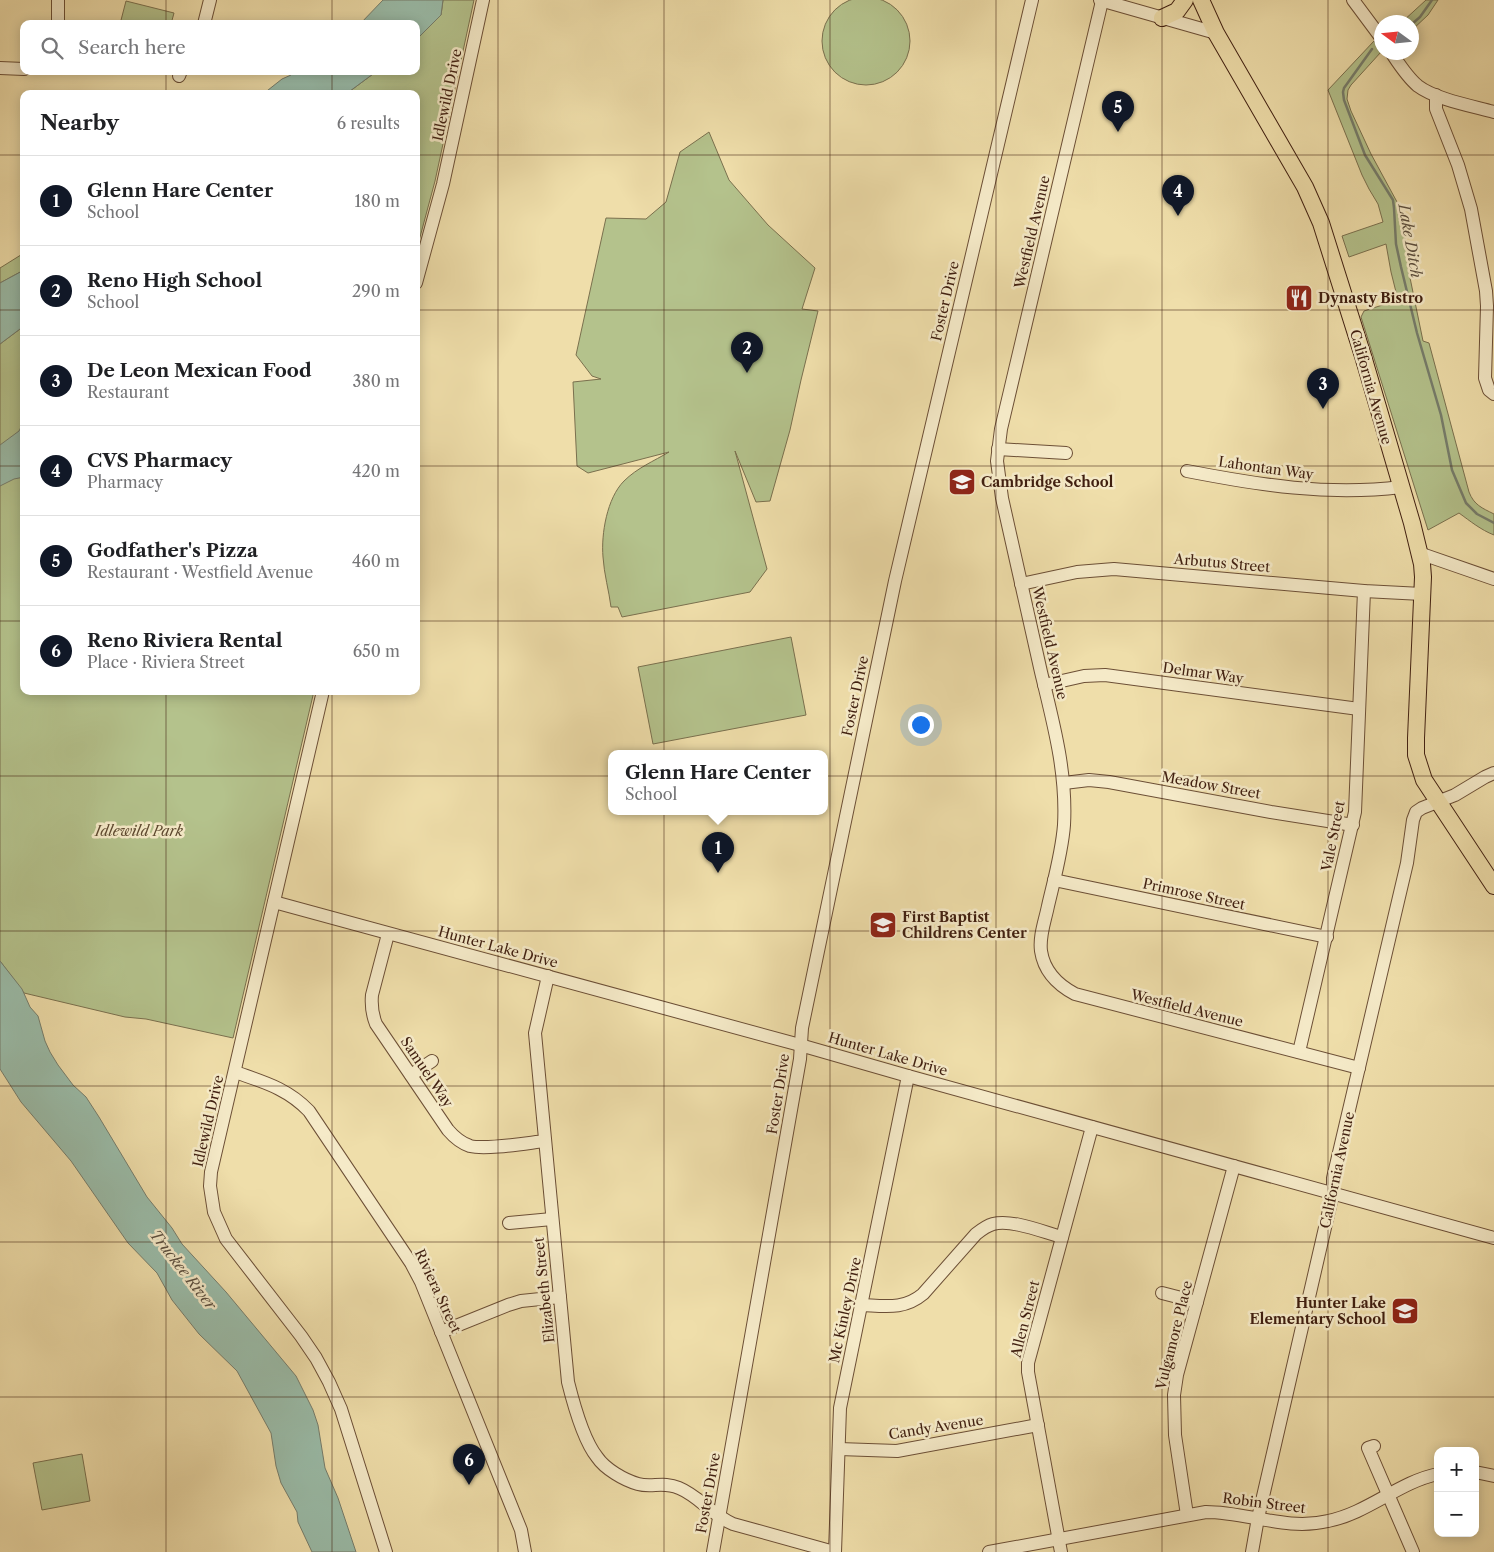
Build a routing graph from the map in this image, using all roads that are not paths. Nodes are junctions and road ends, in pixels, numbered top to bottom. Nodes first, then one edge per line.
1 (58, 0) edge
2 (210, 0) edge
3 (483, 0) edge
4 (1032, 0) edge
5 (1101, 0) edge
6 (1185, 0) edge
7 (1190, 0) edge
8 (1201, 0) edge
9 (1353, 0) edge
10 (1162, 18) junction
11 (58, 20) edge
12 (205, 20) edge
13 (1374, 28) edge
14 (1216, 33) junction
15 (1397, 60) edge
16 (0, 68) edge
17 (20, 69) edge
18 (1436, 95) junction
19 (1494, 112) edge
20 (420, 268) edge
21 (1492, 392) edge
22 (998, 449) junction
23 (1066, 453) dead end
24 (1187, 471) dead end
25 (1401, 486) junction
26 (1419, 553) junction
27 (1494, 579) edge
28 (1021, 584) junction
29 (1364, 591) junction
30 (1422, 594) junction
31 (1044, 685) junction
32 (321, 695) edge
33 (1359, 709) junction
34 (1494, 773) edge
35 (1064, 783) junction
36 (1438, 802) junction
37 (1353, 825) junction
38 (1054, 880) junction
39 (1494, 886) edge
40 (274, 902) junction
41 (388, 934) junction
42 (1327, 937) junction
43 (548, 976) junction
44 (800, 1045) junction
45 (1299, 1052) junction
46 (432, 1061) dead end
47 (1359, 1068) junction
48 (235, 1072) junction
49 (411, 1075) junction
50 (908, 1076) junction
51 (1092, 1127) junction
52 (545, 1141) junction
53 (1234, 1166) junction
54 (1333, 1193) junction
55 (552, 1219) junction
56 (509, 1223) dead end
57 (1062, 1237) junction
58 (1494, 1238) edge
59 (1162, 1293) dead end
60 (560, 1297) junction
61 (1197, 1302) junction
62 (862, 1305) junction
63 (441, 1332) junction
64 (1038, 1425) junction
65 (1374, 1446) dead end
66 (839, 1449) junction
67 (1479, 1473) edge
68 (1434, 1475) edge
69 (1494, 1476) edge
70 (1388, 1496) junction
71 (1187, 1515) junction
72 (718, 1517) junction
73 (1258, 1518) junction
74 (1060, 1546) edge
75 (386, 1552) edge
76 (525, 1552) edge
77 (712, 1552) edge
78 (834, 1552) edge
79 (989, 1552) edge
80 (1252, 1552) edge
81 (1412, 1552) edge

1 - 11 street
2 - 12 street
3 - 20 street, Idlewild Drive
4 - 44 street, Foster Drive
5 - 10 street
5 - 22 street, Westfield Avenue
6 - 10 main road
7 - 14 main road, California Avenue
8 - 14 main road, California Avenue
9 - 13 street
10 - 14 street
14 - 25 main road, California Avenue
15 - 18 street
16 - 17 street
18 - 19 street
18 - 21 street
22 - 23 street
22 - 28 street, Westfield Avenue
24 - 25 street, Lahontan Way
25 - 26 main road, California Avenue
26 - 27 street
26 - 30 main road, California Avenue
28 - 29 street, Arbutus Street
28 - 31 street, Westfield Avenue
29 - 30 street, Arbutus Street
29 - 33 street, Vale Street
30 - 36 main road, California Avenue
31 - 33 street, Delmar Way
31 - 35 street, Westfield Avenue
32 - 40 street, Idlewild Drive
33 - 37 street, Vale Street
34 - 36 street, California Avenue
35 - 37 street, Meadow Street
35 - 38 street, Westfield Avenue
36 - 39 main road, California Avenue
36 - 47 street, California Avenue
37 - 42 street, Vale Street
38 - 42 street, Primrose Street
38 - 45 street, Westfield Avenue
40 - 41 street, Hunter Lake Drive
40 - 48 street, Idlewild Drive
41 - 43 street, Hunter Lake Drive
41 - 49 street, Samuel Way
42 - 45 street, Vale Street
43 - 44 street, Hunter Lake Drive
43 - 52 street, Elizabeth Street
44 - 50 street, Hunter Lake Drive
44 - 72 street, Foster Drive
45 - 47 street, Westfield Avenue
46 - 49 street
47 - 54 street, California Avenue
48 - 63 street, Riviera Street
48 - 75 street, Idlewild Drive
49 - 52 street, Samuel Way
50 - 51 street, Hunter Lake Drive
50 - 62 street, Mc Kinley Drive
51 - 53 street, Hunter Lake Drive
51 - 57 street, Allen Street
52 - 55 street, Elizabeth Street
53 - 54 street, Hunter Lake Drive
53 - 61 street, Vulgamore Place
54 - 58 street, Hunter Lake Drive
54 - 73 street, California Avenue
55 - 56 street
55 - 60 street, Elizabeth Street
57 - 62 street
57 - 64 street, Allen Street
59 - 61 street
60 - 63 street
60 - 72 street, Elizabeth Street
61 - 71 street, Vulgamore Place
62 - 66 street, Mc Kinley Drive
63 - 76 street, Riviera Street
64 - 66 street, Candy Avenue
64 - 74 street, Allen Street
65 - 70 street
66 - 78 street, Mc Kinley Drive
67 - 69 street
68 - 70 street, Robin Street
70 - 73 street, Robin Street
70 - 81 street
71 - 73 street, Robin Street
71 - 74 street, Robin Street
72 - 77 street, Foster Drive
72 - 78 street
73 - 80 street, California Avenue
74 - 79 street, Robin Street

